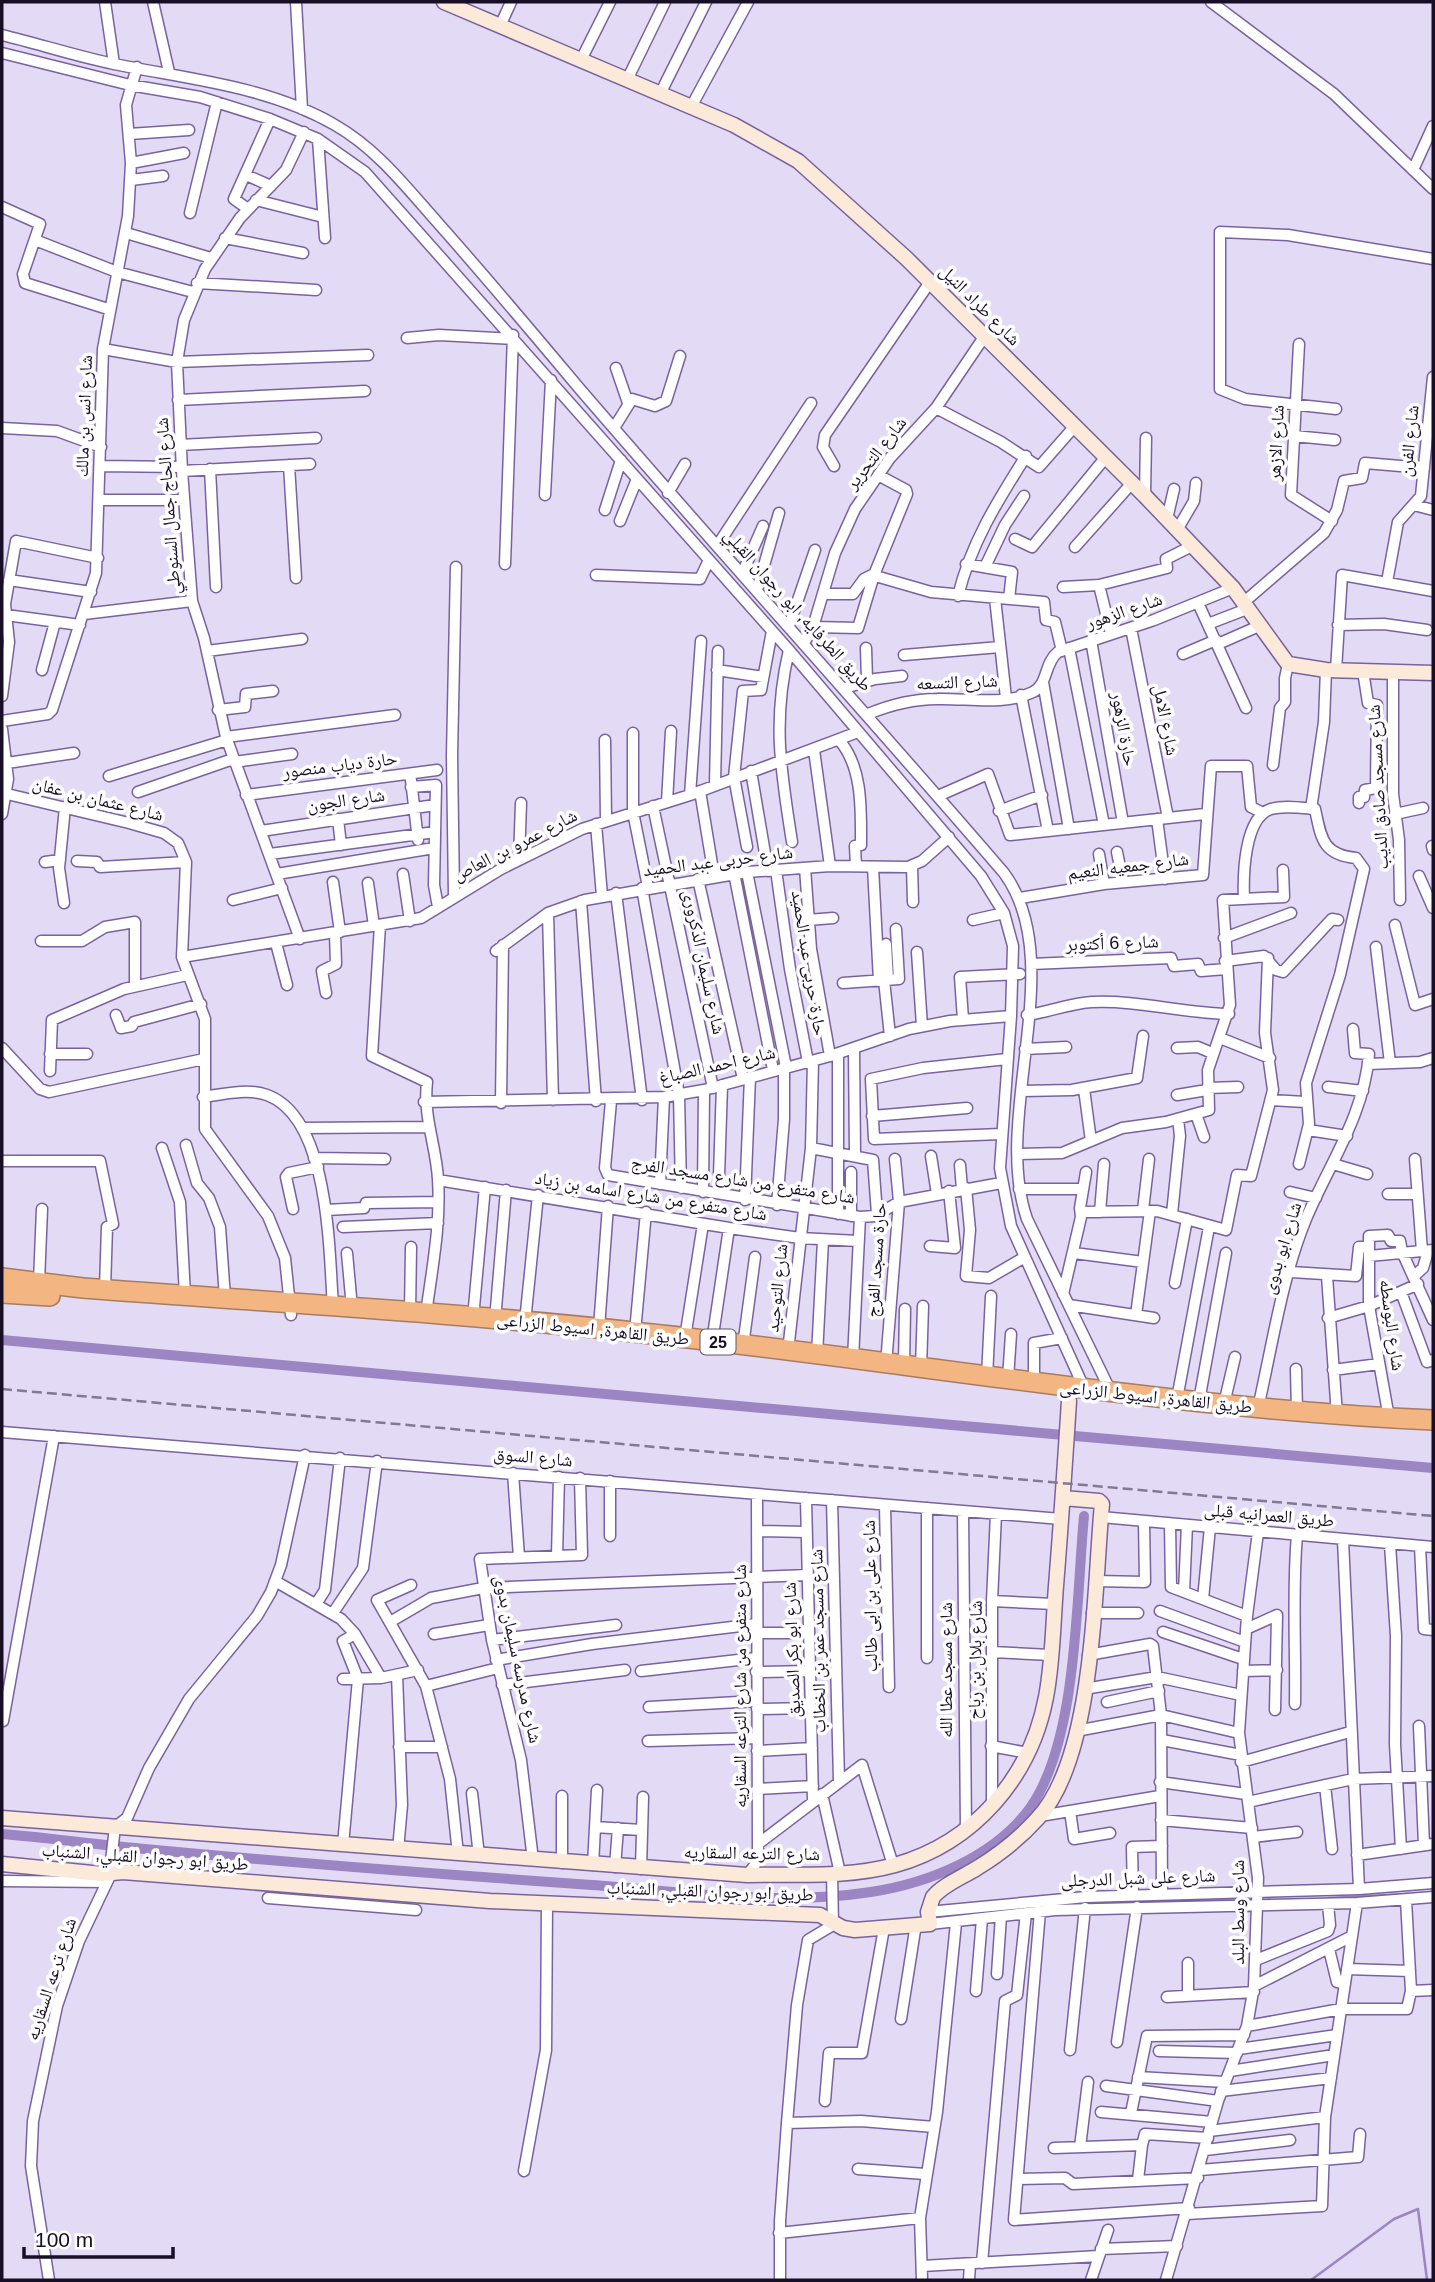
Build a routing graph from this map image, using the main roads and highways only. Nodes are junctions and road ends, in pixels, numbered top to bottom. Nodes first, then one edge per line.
1 (2, 1278) edge
2 (2, 1293) edge
3 (291, 1309) junction
4 (800, 1356) junction
5 (1074, 1403) junction
6 (1433, 1420) edge
7 (1433, 1432) edge

1 - 3 highway, طريق القاهرة, اسيوط الزراعى / 25
2 - 3 highway, طريق القاهرة, اسيوط الزراعى / 25
3 - 4 highway, طريق القاهرة, اسيوط الزراعى / 25
3 - 4 highway, طريق القاهرة, اسيوط الزراعى / 25
4 - 5 highway, طريق القاهرة, اسيوط الزراعى / 25
4 - 5 highway, طريق القاهرة, اسيوط الزراعى / 25
5 - 6 highway, طريق القاهرة, اسيوط الزراعى / 25
5 - 7 highway, طريق القاهرة, اسيوط الزراعى / 25

